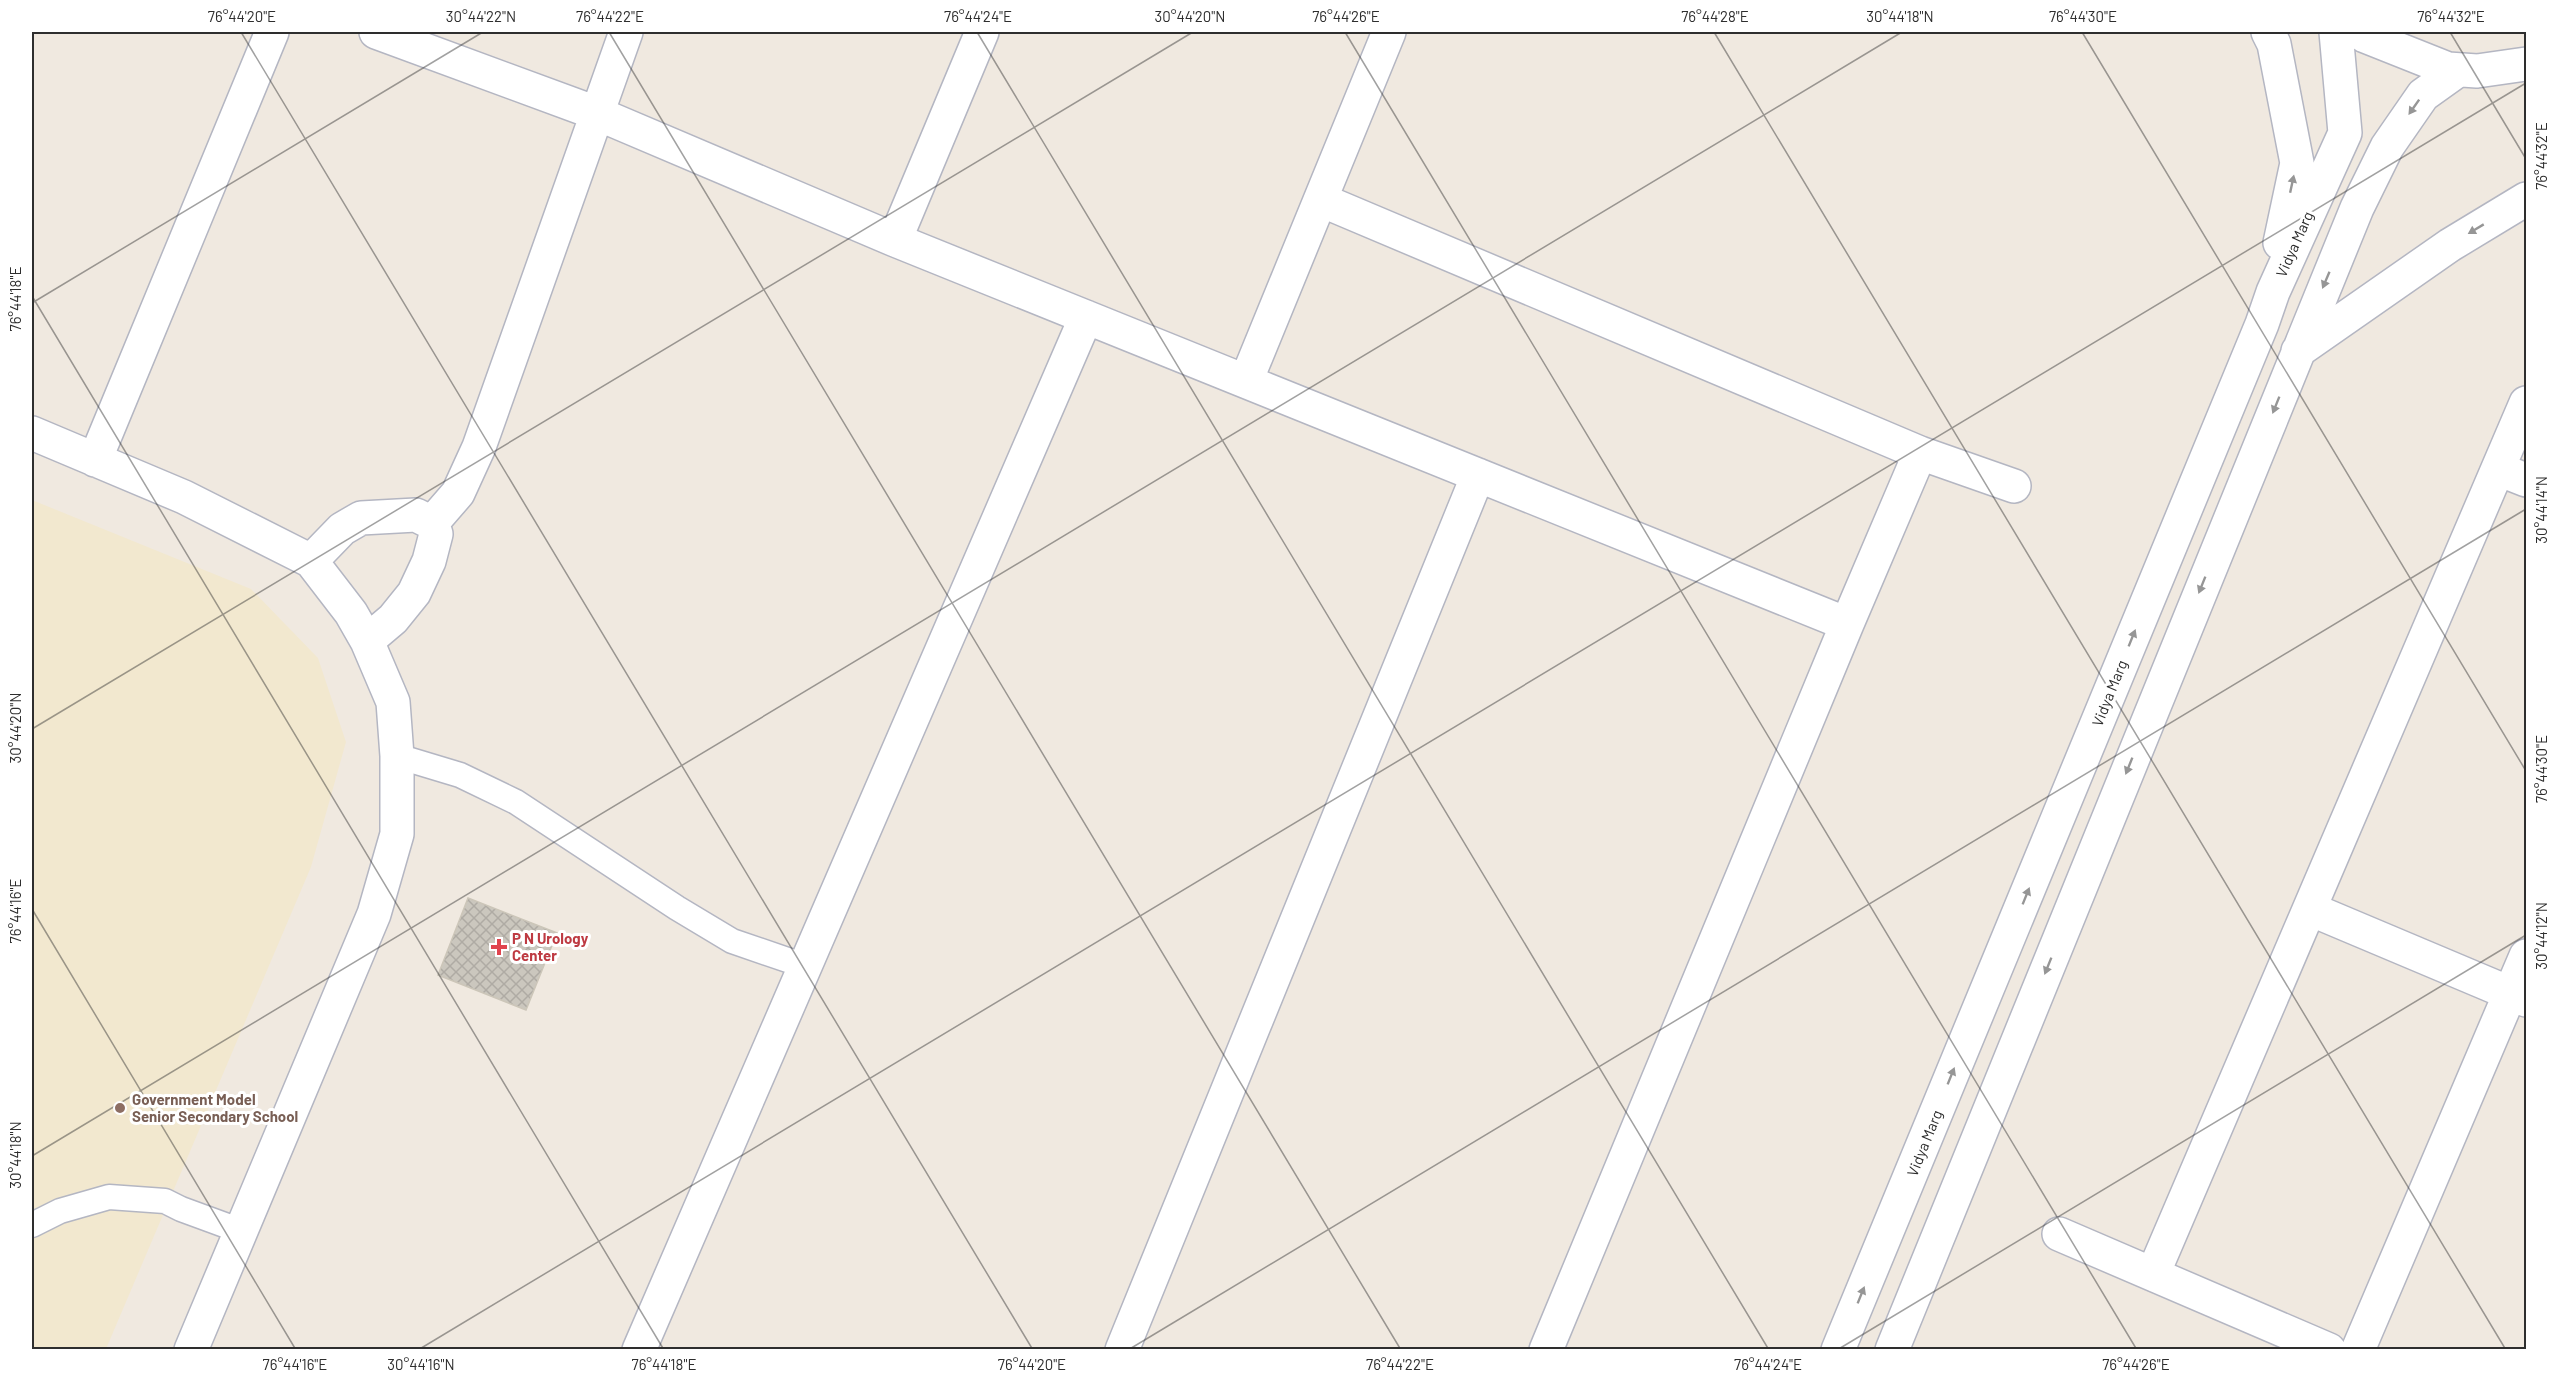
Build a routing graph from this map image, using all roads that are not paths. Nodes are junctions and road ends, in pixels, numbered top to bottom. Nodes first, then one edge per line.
1 (272, 32) edge
2 (376, 32) edge
3 (626, 32) edge
4 (982, 32) edge
5 (1389, 32) edge
6 (2268, 32) edge
7 (2336, 32) edge
8 (2359, 32) edge
9 (2526, 64) edge
10 (2458, 70) junction
11 (596, 113) junction
12 (2526, 199) edge
13 (1321, 200) junction
14 (895, 240) junction
15 (1086, 317) junction
16 (2262, 324) junction
17 (2298, 351) junction
18 (1246, 381) junction
19 (2526, 403) edge
20 (32, 433) edge
21 (1920, 453) junction
22 (95, 460) junction
23 (2512, 474) edge
24 (1478, 475) junction
25 (2014, 486) dead end
26 (432, 523) junction
27 (311, 561) junction
28 (1847, 624) junction
29 (367, 641) junction
30 (397, 756) junction
31 (2310, 909) junction
32 (2526, 956) edge
33 (805, 966) junction
34 (2519, 996) edge
35 (32, 1225) edge
36 (241, 1231) junction
37 (2059, 1234) dead end
38 (2153, 1274) junction
39 (2270, 1338) edge
40 (191, 1350) edge
41 (639, 1350) edge
42 (1122, 1350) edge
43 (1546, 1350) edge
44 (1838, 1350) edge
45 (1892, 1350) edge
46 (2329, 1350) edge
47 (2358, 1350) edge

1 - 22 street
2 - 11 street
3 - 11 street
4 - 14 street
5 - 13 street
16 -> 6 street
7 - 16 street, Vidya Marg
8 - 10 street
9 - 10 street
10 -> 17 street
11 - 14 street
11 - 26 street
12 -> 17 street
13 - 18 street
13 - 21 street
14 - 15 street
15 - 18 street
15 - 33 street
44 -> 16 street, Vidya Marg
17 -> 45 street
18 - 24 street
19 - 23 street
20 - 22 street
21 - 25 street
21 - 28 street
22 - 27 street
23 - 31 street
24 - 28 street
24 - 42 street
26 - 27 street
26 - 29 street
27 - 29 street
28 - 43 street
29 - 30 street
30 - 33 lane
30 - 36 street
31 - 34 street
31 - 38 street
32 - 34 street
33 - 41 street
34 - 47 street
35 - 36 lane
36 - 40 street
37 - 38 street
38 - 39 street
39 - 46 street

